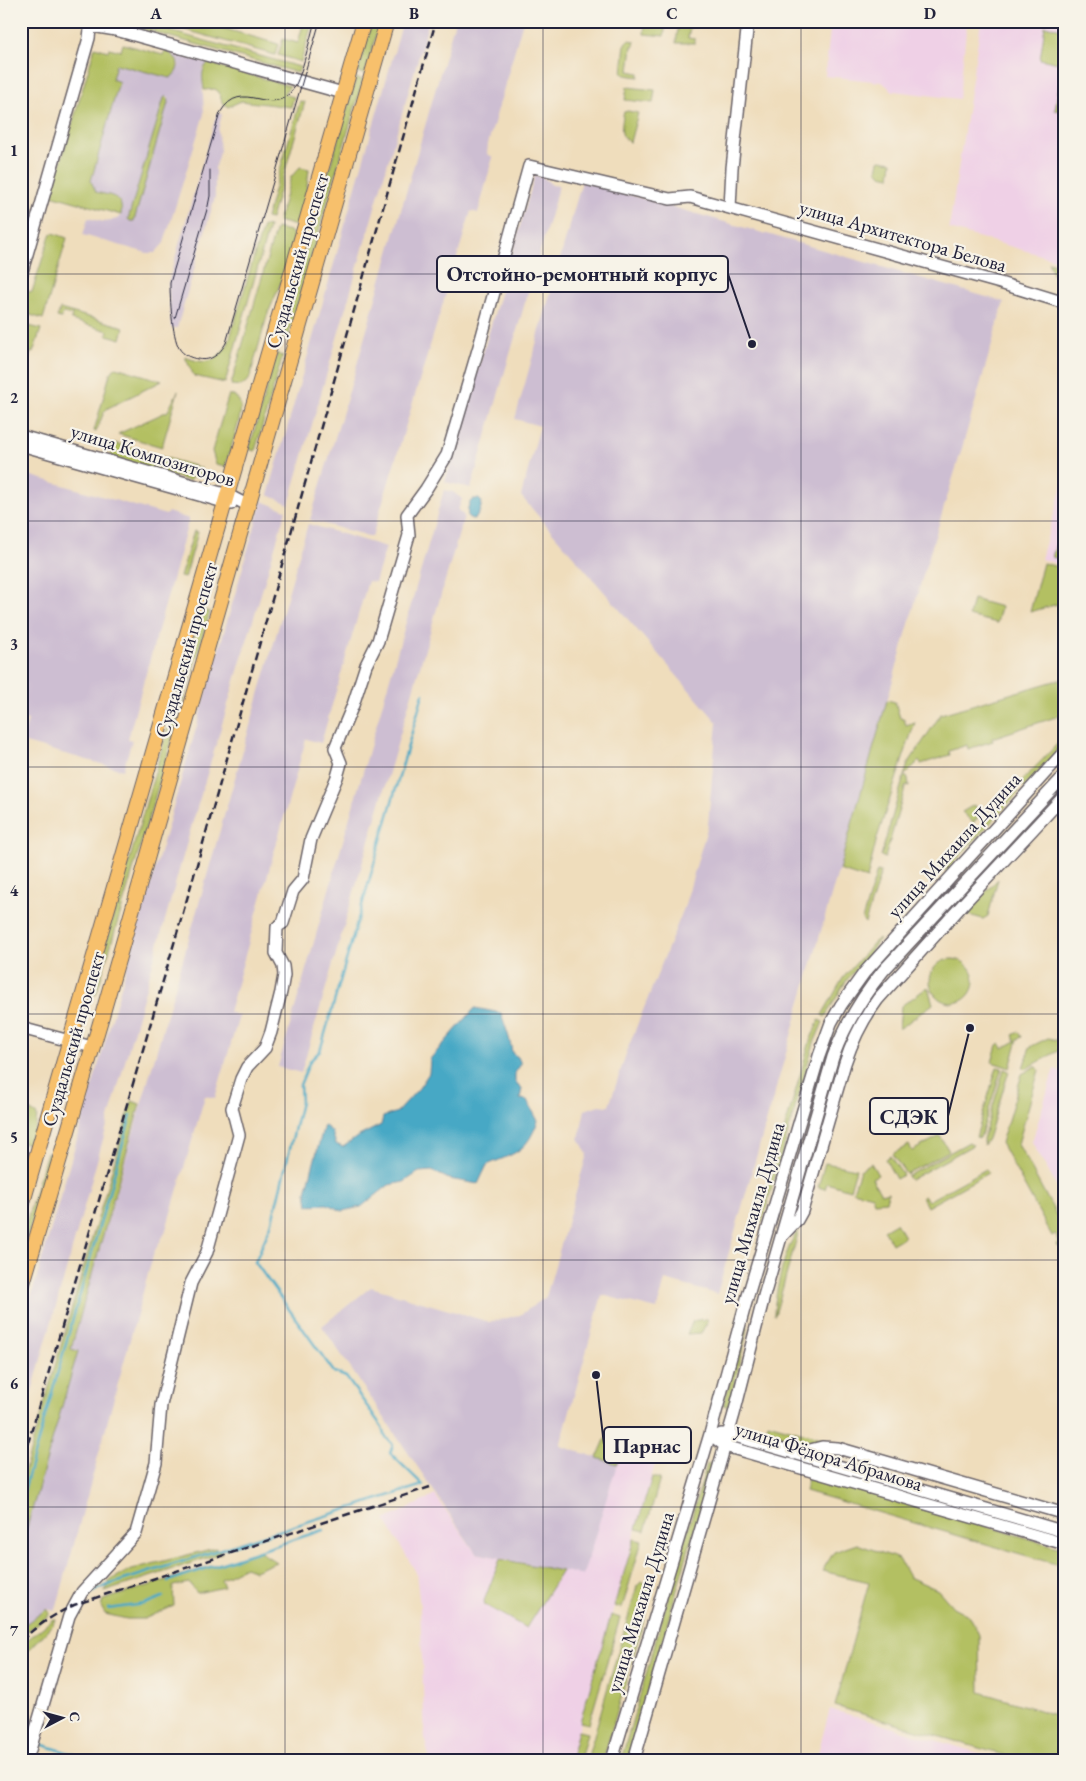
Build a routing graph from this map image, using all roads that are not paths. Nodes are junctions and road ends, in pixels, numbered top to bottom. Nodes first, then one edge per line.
1 (364, 21) edge
2 (387, 21) edge
3 (748, 21) edge
4 (92, 24) edge
5 (343, 93) junction
6 (730, 208) junction
7 (21, 275) edge
8 (1065, 303) edge
9 (273, 335) junction
10 (293, 344) junction
11 (21, 436) edge
12 (21, 445) edge
13 (226, 499) junction
14 (249, 506) junction
15 (1065, 751) edge
16 (1065, 775) edge
17 (1065, 794) edge
18 (21, 1028) edge
19 (70, 1041) junction
20 (92, 1047) junction
21 (790, 1152) junction
22 (804, 1157) junction
23 (21, 1209) edge
24 (780, 1238) junction
25 (21, 1290) edge
26 (710, 1434) junction
27 (727, 1440) junction
28 (793, 1454) junction
29 (1065, 1514) edge
30 (1065, 1532) edge
31 (1065, 1544) edge
32 (27, 1760) edge
33 (612, 1760) edge
34 (634, 1760) edge

1 - 5 main road, Суздальский проспект
2 - 10 main road, Суздальский проспект
3 - 6 street
4 - 5 street
4 - 7 street
5 - 9 main road, Суздальский проспект
6 - 8 street, улица Архитектора Белова
6 - 32 street, улица Архитектора Белова
9 - 10 main road
9 - 13 main road, Суздальский проспект
10 - 14 main road, Суздальский проспект
11 - 13 street, улица Композиторов
12 - 13 street, улица Композиторов
13 - 14 street, улица Композиторов
13 - 19 main road, Суздальский проспект
14 - 20 main road, Суздальский проспект
15 - 21 street, улица Михаила Дудина
16 - 22 street, улица Михаила Дудина
17 - 24 street
18 - 19 street
19 - 20 street
19 - 23 main road, Суздальский проспект
20 - 25 main road, Суздальский проспект
21 - 22 street
21 - 26 street, улица Михаила Дудина
22 - 24 street, улица Михаила Дудина
24 - 27 street, улица Михаила Дудина
26 - 27 street, улица Фёдора Абрамова
26 - 33 street, улица Михаила Дудина
27 - 28 street, улица Фёдора Абрамова
27 - 31 street, улица Фёдора Абрамова
27 - 34 street, улица Михаила Дудина
28 - 29 street
28 - 30 street, улица Фёдора Абрамова

